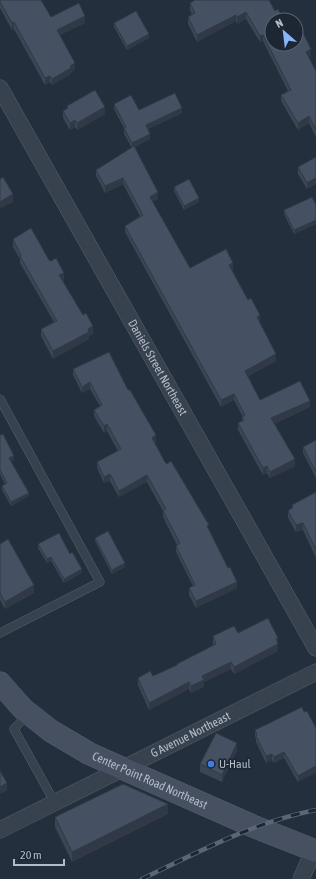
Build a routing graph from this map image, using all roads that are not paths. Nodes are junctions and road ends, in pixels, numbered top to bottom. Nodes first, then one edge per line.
1 (0, 88) edge
2 (0, 399) edge
3 (0, 633) edge
4 (316, 648) edge
5 (316, 672) edge
6 (0, 683) edge
7 (29, 713) junction
8 (123, 769) junction
9 (55, 803) junction
10 (0, 830) edge
11 (315, 851) edge
12 (300, 879) edge

1 - 4 street, Daniels Street Northeast
2 - 3 lane
5 - 8 street, G Avenue Northeast
6 - 7 main road, Center Point Road Northeast
7 - 8 main road, Center Point Road Northeast
7 - 9 lane
8 - 9 street, G Avenue Northeast
8 - 11 main road, Center Point Road Northeast
9 - 10 street, G Avenue Northeast
11 - 12 street

